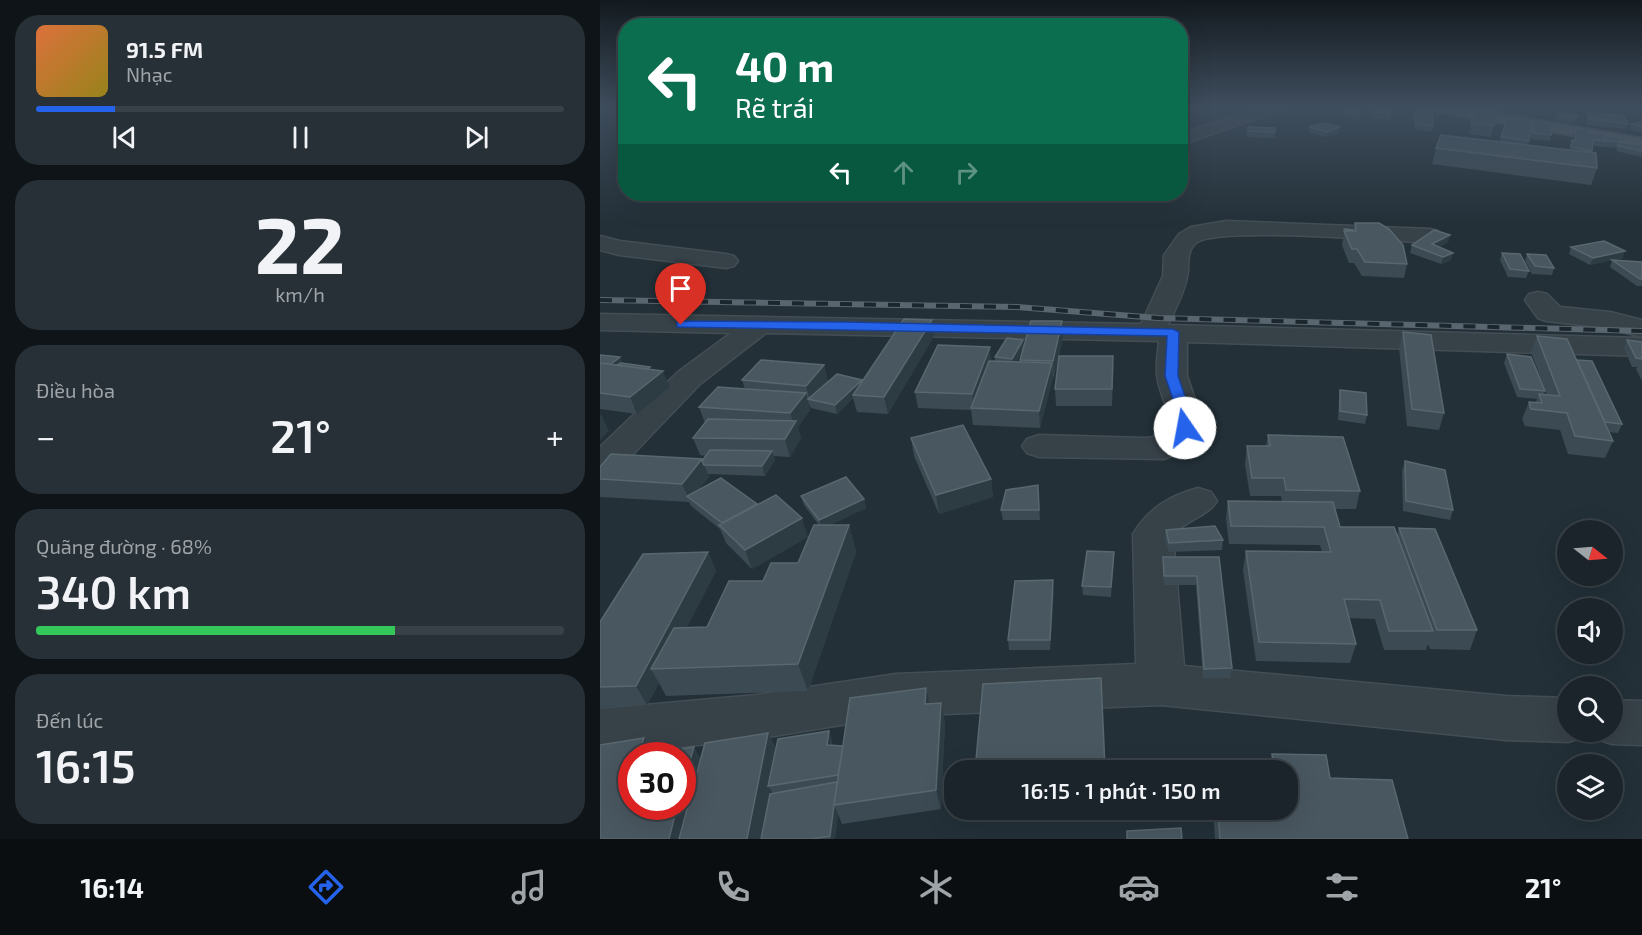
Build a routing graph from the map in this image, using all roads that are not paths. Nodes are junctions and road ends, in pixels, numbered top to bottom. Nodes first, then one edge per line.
1 (1430, 236) edge
2 (600, 243) edge
3 (726, 261) dead end
4 (1538, 300) dead end
5 (600, 322) edge
6 (759, 325) junction
7 (1642, 329) edge
8 (1162, 332) junction
9 (1642, 347) edge
10 (1039, 446) dead end
11 (600, 467) edge
12 (1198, 501) dead end
13 (1161, 684) junction
14 (1557, 719) edge
15 (1623, 722) edge
16 (1642, 723) edge
17 (600, 732) edge

1 - 8 street
2 - 3 street
4 - 7 street
5 - 6 street
6 - 8 street
6 - 11 street
8 - 9 street
8 - 10 street
12 - 13 street
13 - 14 street
13 - 17 street
15 - 16 street

